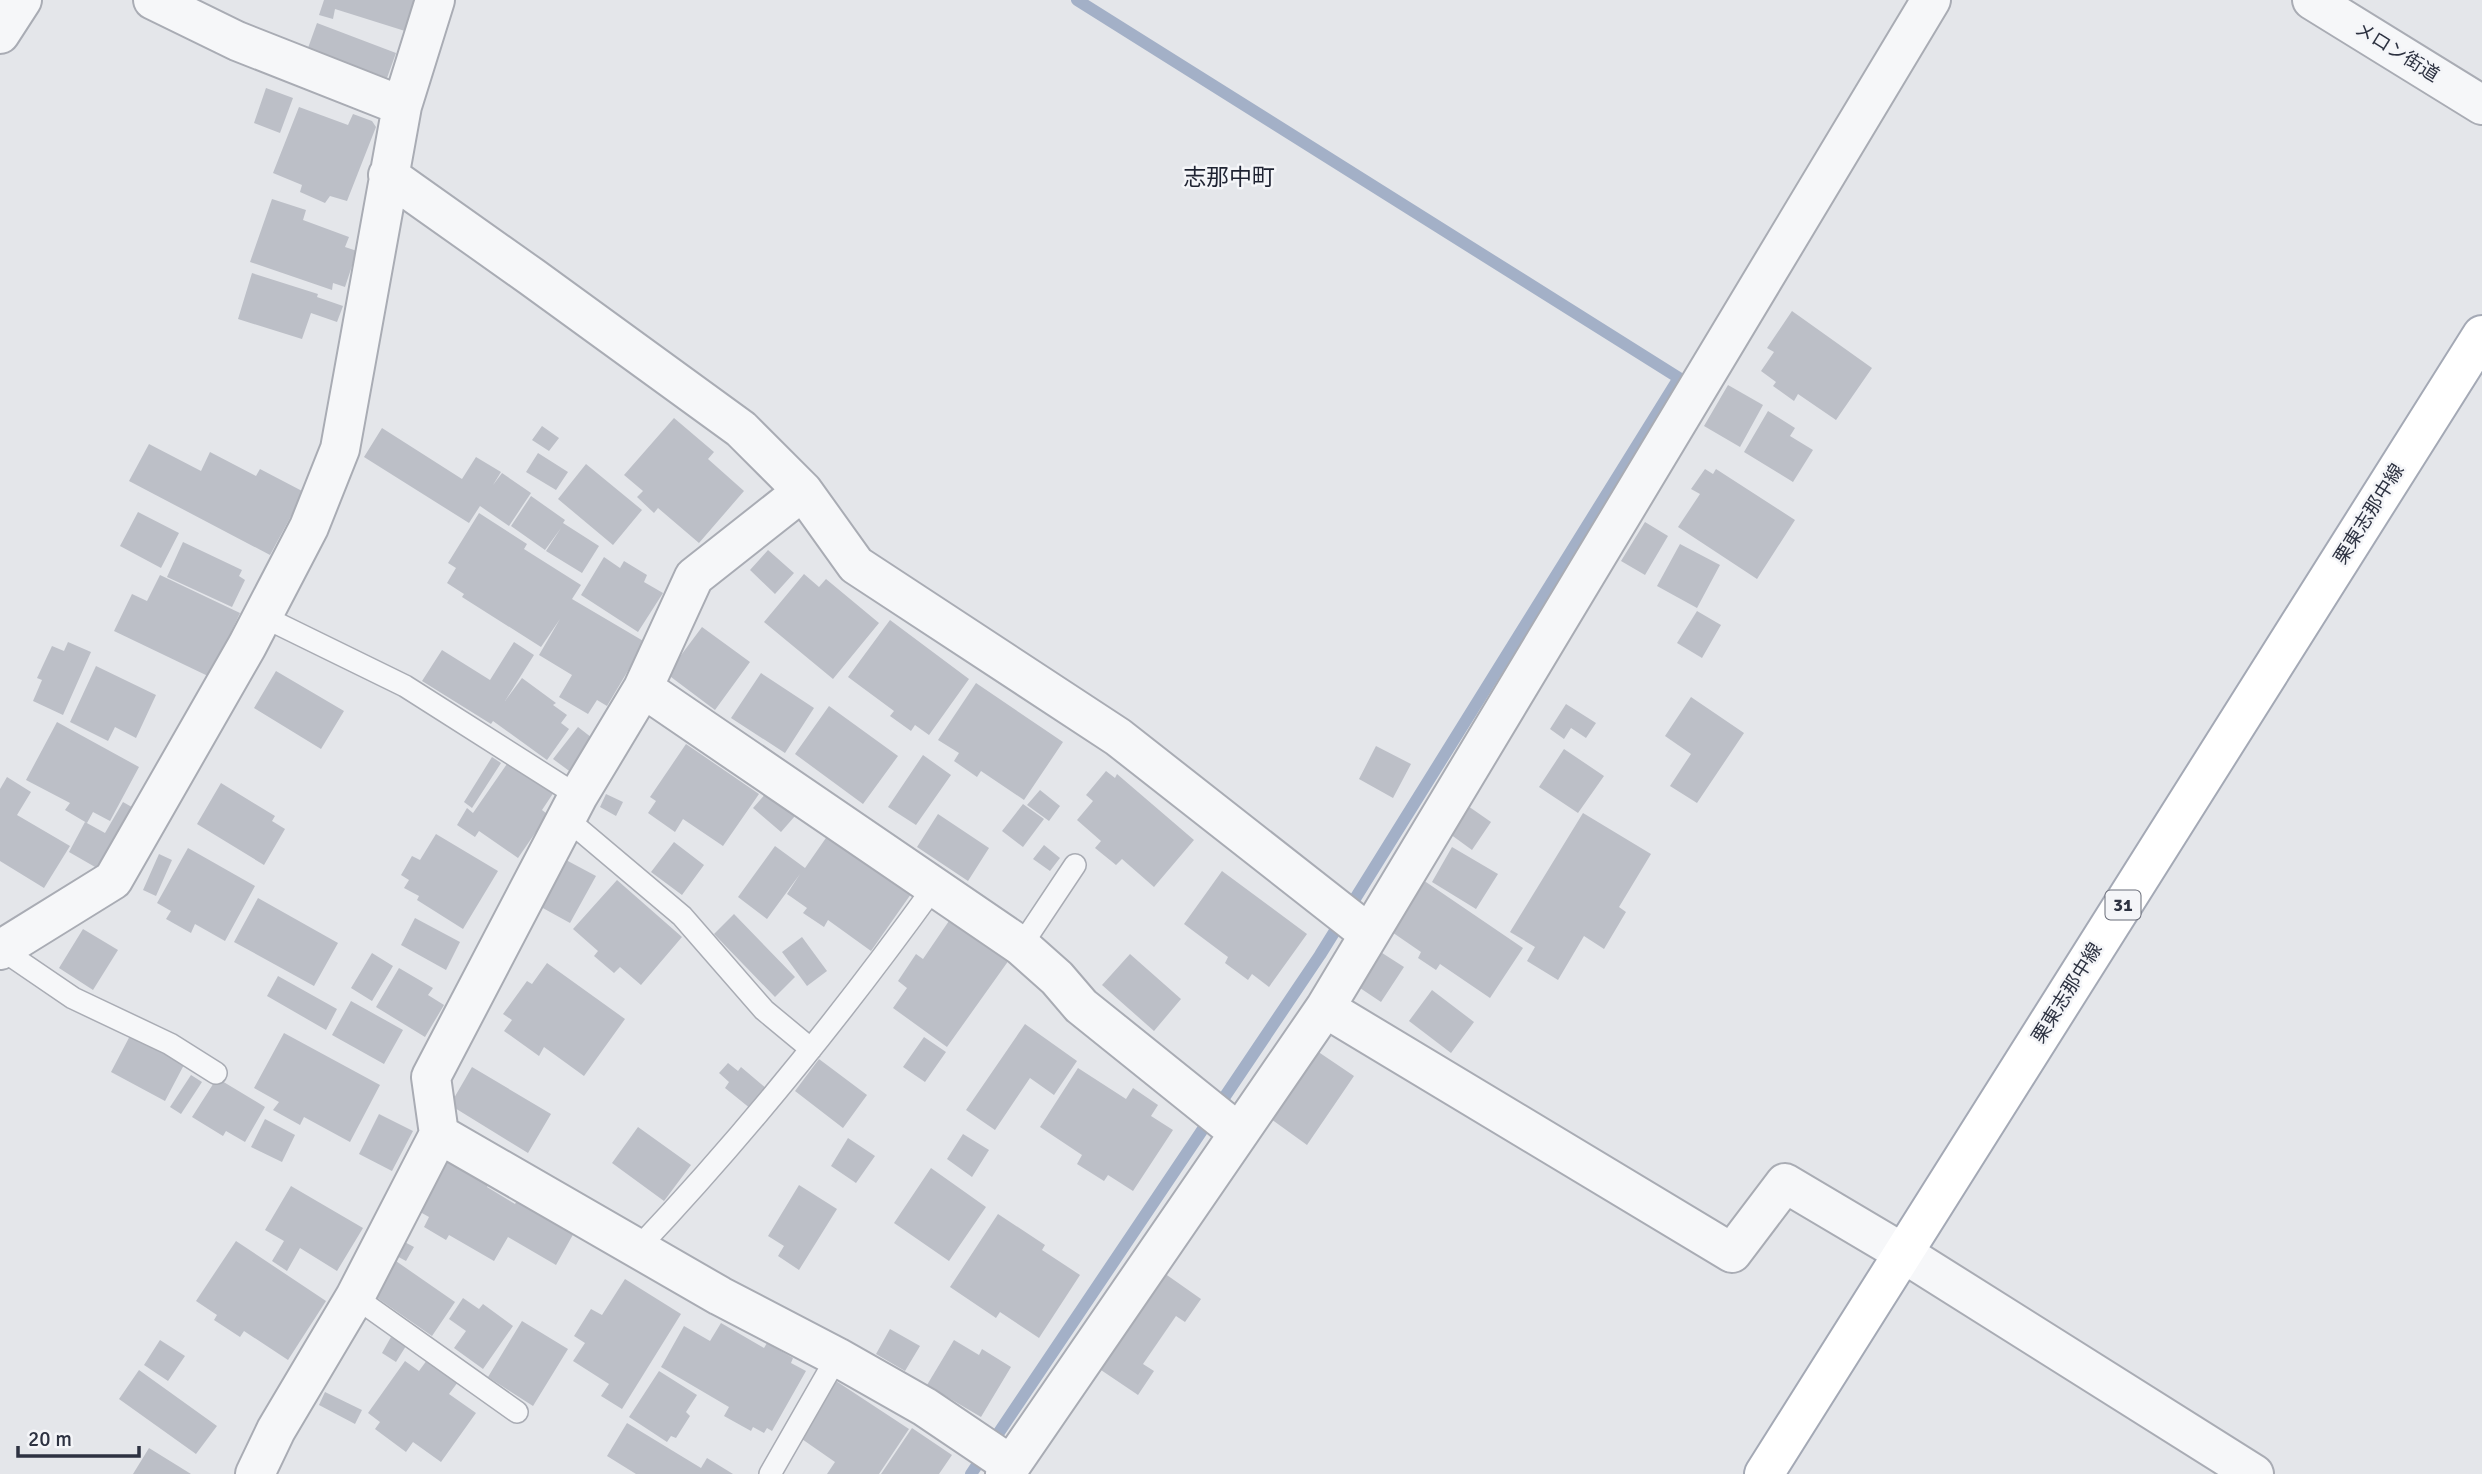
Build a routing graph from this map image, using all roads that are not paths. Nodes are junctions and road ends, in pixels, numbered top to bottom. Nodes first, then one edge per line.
1 (22, 0) edge
2 (153, 0) edge
3 (435, 0) edge
4 (1931, 0) edge
5 (2312, 0) edge
6 (0, 34) edge
7 (2482, 105) edge
8 (402, 106) junction
9 (388, 175) junction
10 (2482, 335) edge
11 (803, 491) junction
12 (262, 616) junction
13 (643, 688) junction
14 (573, 807) junction
15 (1075, 865) dead end
16 (934, 887) junction
17 (1370, 934) junction
18 (1021, 946) junction
19 (0, 949) edge
20 (1325, 1008) junction
21 (811, 1049) junction
22 (216, 1073) dead end
23 (1239, 1133) junction
24 (439, 1134) junction
25 (638, 1248) junction
26 (1903, 1253) junction
27 (355, 1297) junction
28 (837, 1357) junction
29 (517, 1412) dead end
30 (1008, 1470) edge
31 (255, 1474) edge
32 (769, 1474) edge
33 (1764, 1474) edge
34 (2255, 1474) edge

1 - 6 street
2 - 8 street
3 - 8 street
4 - 17 street
5 - 7 street, メロン街道
8 - 9 street
9 - 11 street
9 - 12 street
10 - 26 main road, 栗東志那中線 / 31
11 - 13 street
11 - 17 street
12 - 14 lane
12 - 19 street
13 - 14 street
13 - 16 street
14 - 21 lane
14 - 24 street
15 - 18 lane
16 - 18 street
16 - 21 lane
17 - 20 street
18 - 23 street
19 - 22 lane
20 - 23 street
20 - 26 street
21 - 25 lane
23 - 30 street
24 - 25 street
24 - 27 street
25 - 28 street
26 - 33 main road, 栗東志那中線 / 31
26 - 34 street
27 - 29 lane
27 - 31 street
28 - 30 street
28 - 32 lane

